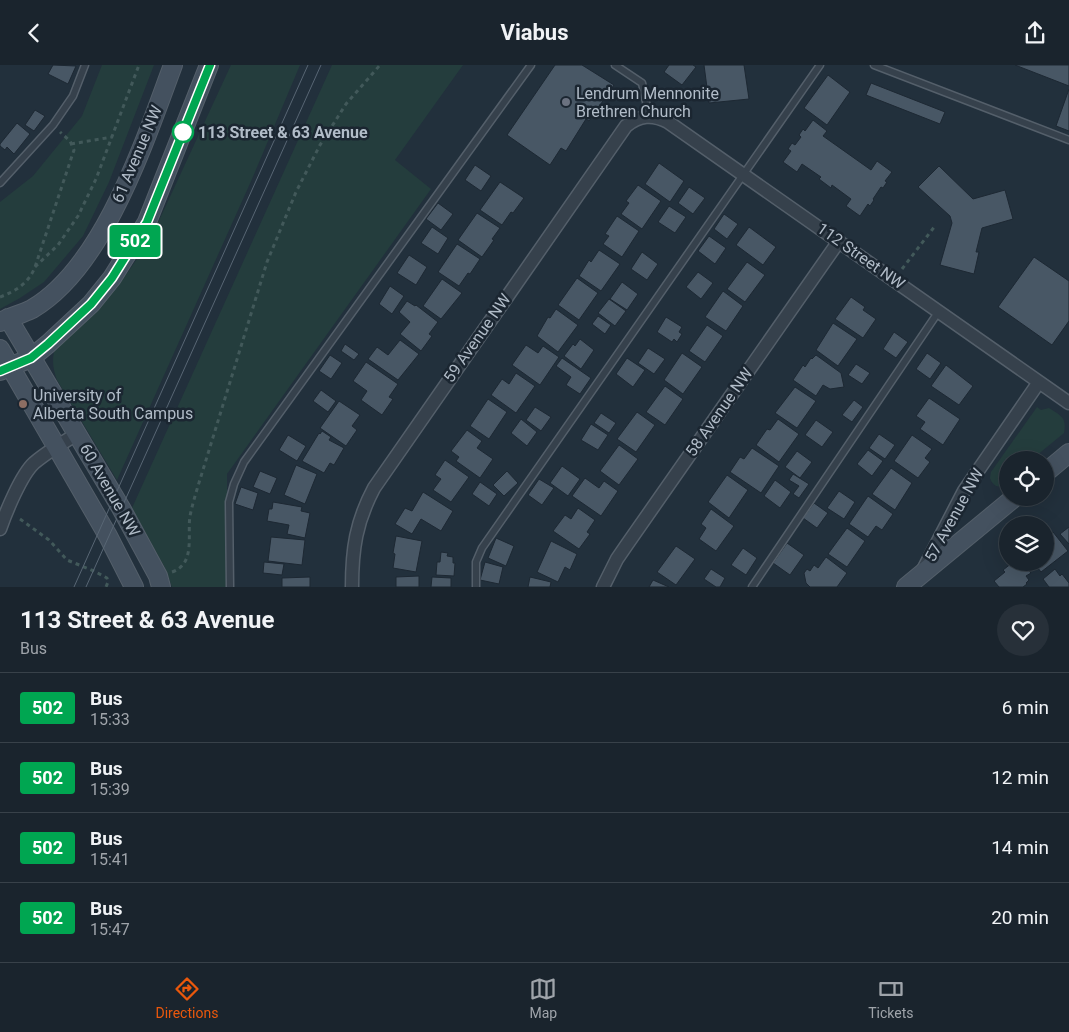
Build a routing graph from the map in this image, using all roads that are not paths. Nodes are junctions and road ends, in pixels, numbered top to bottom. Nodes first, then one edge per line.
1 (85, 65) edge
2 (173, 65) edge
3 (210, 65) edge
4 (531, 65) edge
5 (615, 65) edge
6 (820, 65) edge
7 (874, 65) edge
8 (649, 116) junction
9 (1069, 140) edge
10 (743, 174) junction
11 (0, 183) edge
12 (839, 241) junction
13 (939, 311) junction
14 (4, 320) edge
15 (0, 349) edge
16 (31, 358) junction
17 (5, 369) edge
18 (1039, 382) junction
19 (1069, 403) edge
20 (77, 435) junction
21 (57, 446) junction
22 (1069, 453) edge
23 (1054, 466) edge
24 (1004, 506) edge
25 (0, 529) edge
26 (921, 575) junction
27 (164, 580) edge
28 (134, 587) edge
29 (230, 587) edge
30 (352, 587) edge
31 (476, 587) edge
32 (603, 587) edge
33 (752, 587) edge
34 (906, 587) edge

1 - 11 lane
2 - 14 street, 61 Avenue NW
3 - 16 street, 61 Avenue NW
4 - 29 lane
5 - 8 lane
6 - 10 lane
7 - 9 lane
8 - 10 street, 112 Street NW
8 - 30 street, 59 Avenue NW
10 - 12 street, 112 Street NW
10 - 31 lane
12 - 13 street, 112 Street NW
12 - 32 street, 58 Avenue NW
13 - 18 street, 112 Street NW
13 - 33 lane
14 - 16 street, 60 Avenue NW
15 - 17 street, 60 Avenue NW
16 - 17 street
16 - 20 street, 60 Avenue NW
17 - 21 street, 60 Avenue NW
18 - 19 street, 112 Street NW
18 - 26 street, 57 Avenue NW
20 - 21 street
20 - 27 street, 60 Avenue NW
21 - 25 street
21 - 28 street, 60 Avenue NW
22 - 23 street
24 - 26 street, 57 Avenue NW
26 - 34 street, 57 Avenue NW

